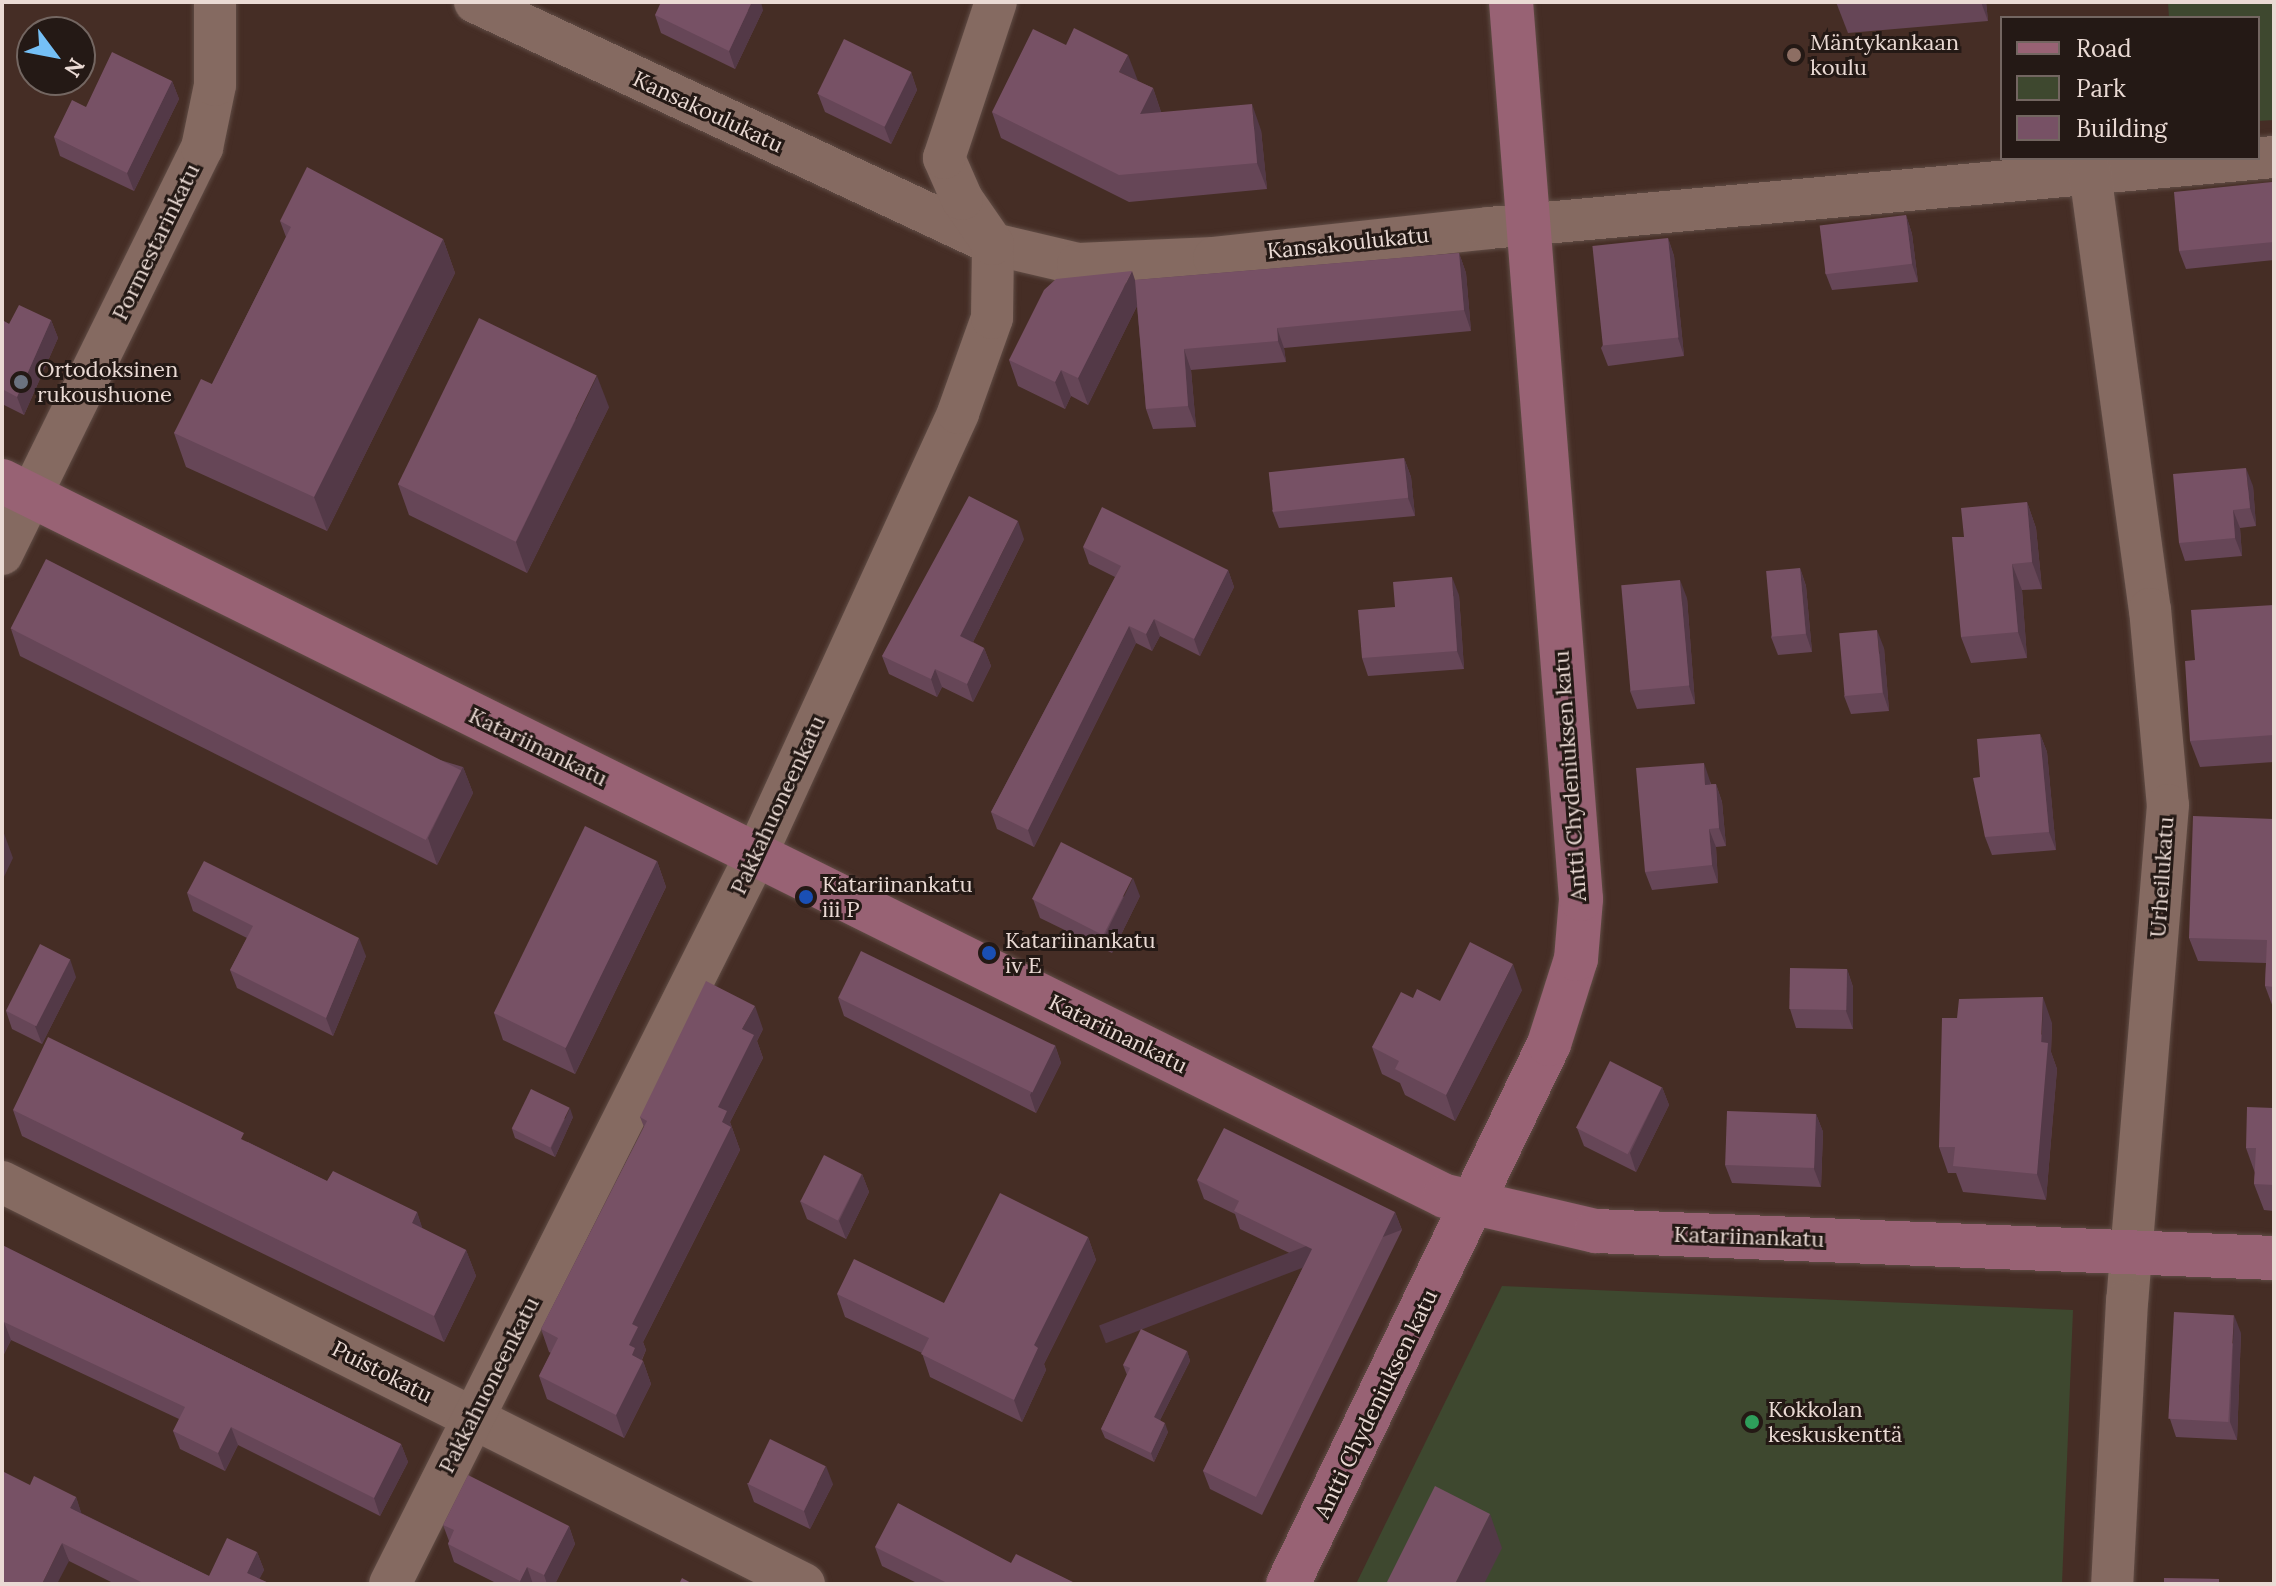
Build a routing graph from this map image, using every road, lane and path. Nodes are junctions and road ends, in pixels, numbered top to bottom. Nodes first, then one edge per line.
1 (215, 2) edge
2 (475, 2) edge
3 (996, 2) edge
4 (1511, 2) edge
5 (2240, 160) edge
6 (2090, 173) junction
7 (1526, 226) junction
8 (993, 244) junction
9 (16, 488) edge
10 (2, 554) edge
11 (756, 855) junction
12 (2, 1182) edge
13 (1473, 1203) junction
14 (2132, 1252) junction
15 (2274, 1258) edge
16 (472, 1418) junction
17 (390, 1584) edge
18 (804, 1584) edge
19 (1288, 1584) edge
20 (2112, 1584) edge

1 - 9 street, Pormestarinkatu
2 - 8 street, Kansakoulukatu
3 - 8 street
4 - 7 street, Antti Chydeniuksen katu
5 - 6 street, Kansakoulukatu
6 - 7 street, Kansakoulukatu
6 - 14 street, Urheilukatu
7 - 8 street, Kansakoulukatu
7 - 13 street, Antti Chydeniuksen katu
8 - 11 street, Pakkahuoneenkatu
9 - 10 street, Pormestarinkatu
9 - 11 street, Katariinankatu
11 - 13 street, Katariinankatu
11 - 16 street, Pakkahuoneenkatu
12 - 16 street, Puistokatu
13 - 14 street, Katariinankatu
13 - 19 street, Antti Chydeniuksen katu
14 - 15 street, Katariinankatu
14 - 20 street, Urheilukatu
16 - 17 street, Pakkahuoneenkatu
16 - 18 street, Puistokatu

